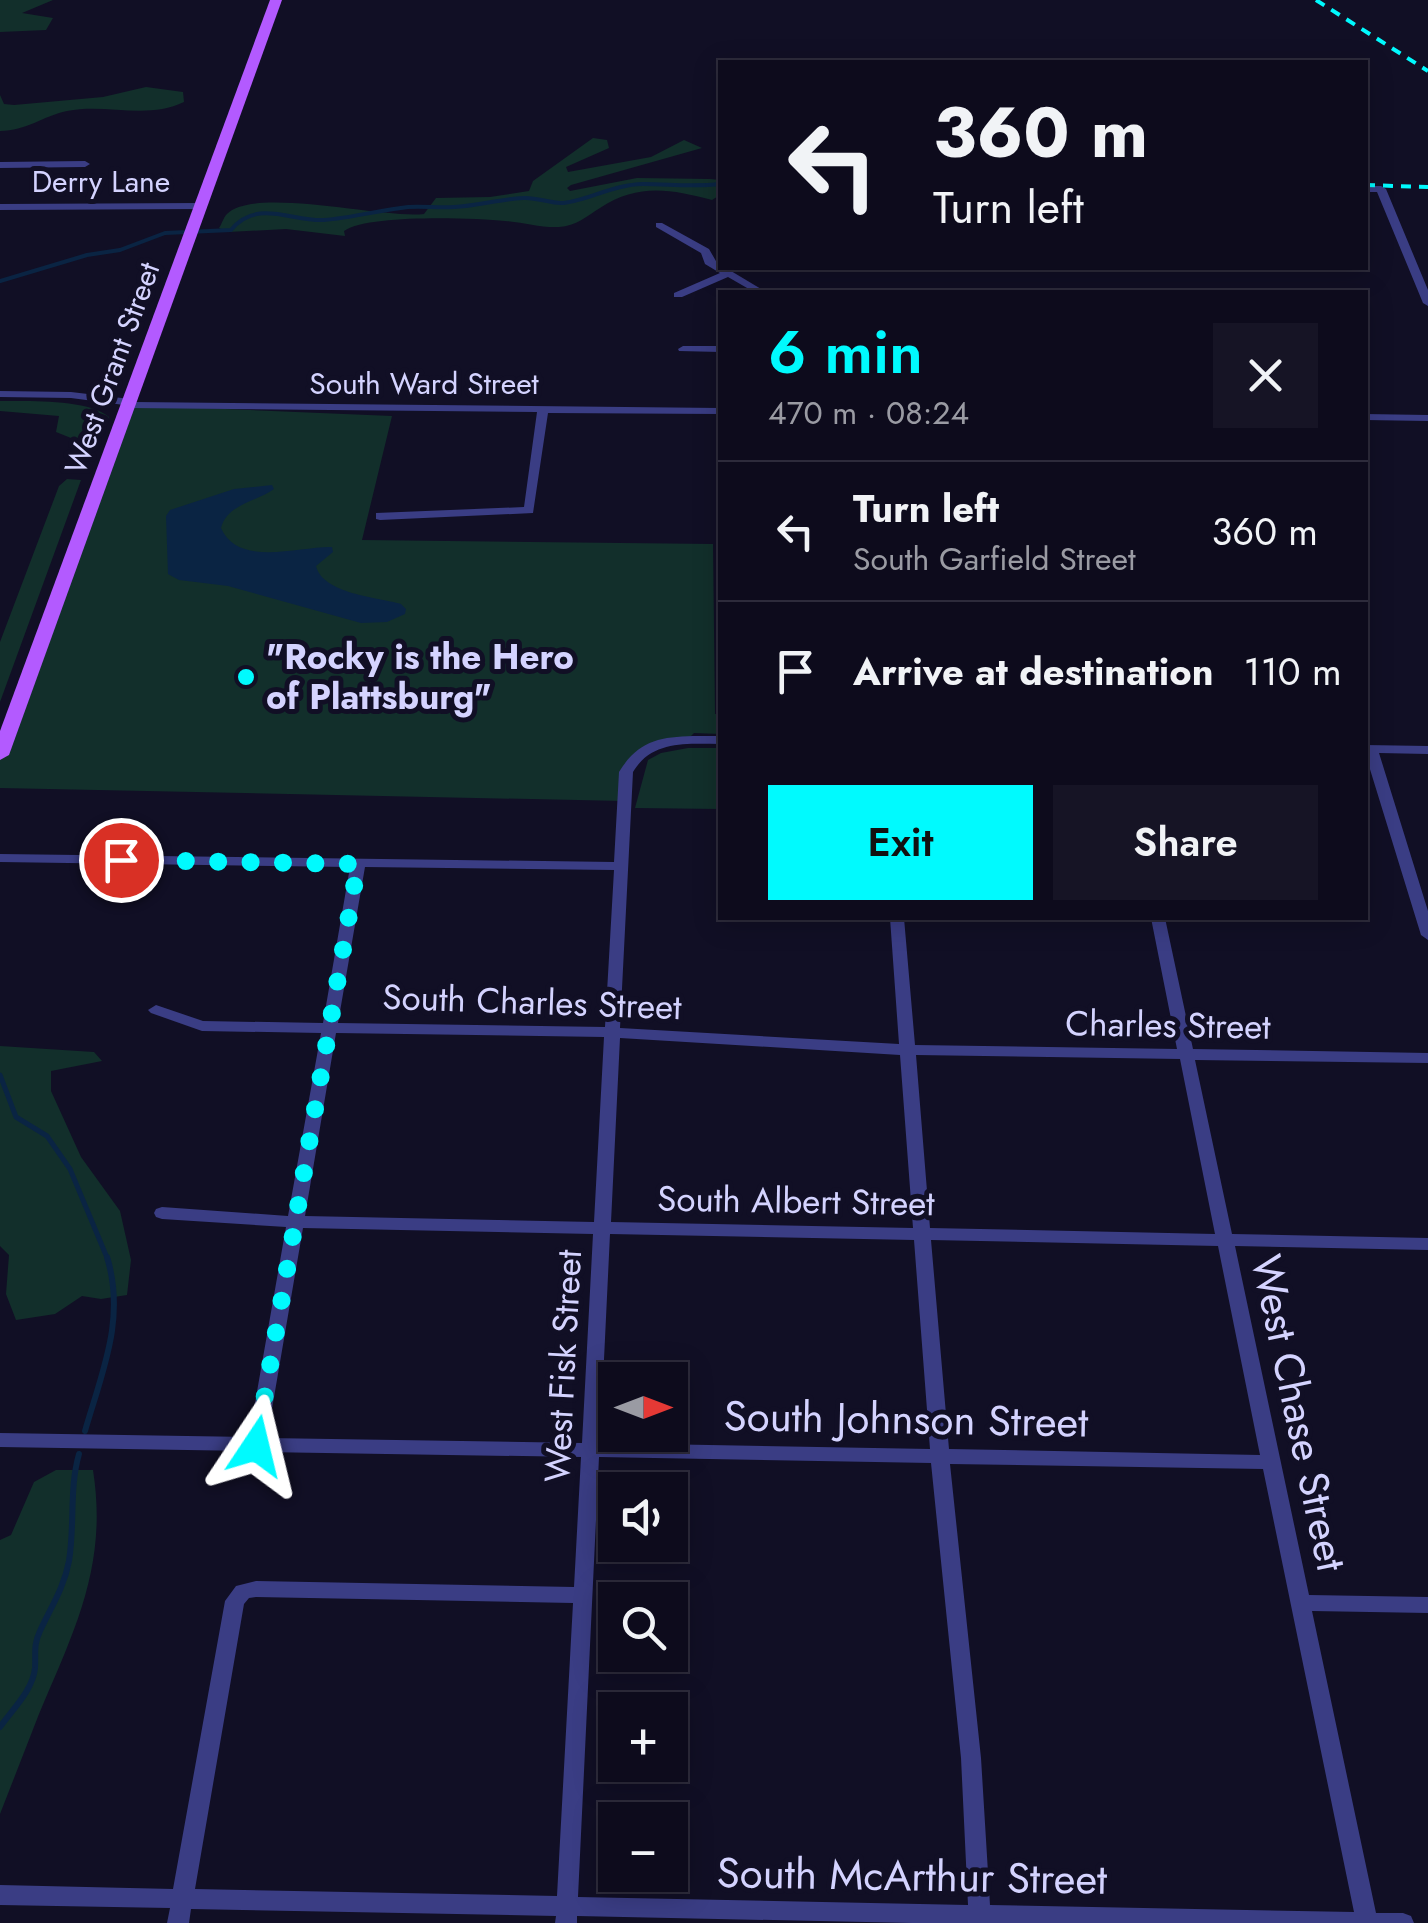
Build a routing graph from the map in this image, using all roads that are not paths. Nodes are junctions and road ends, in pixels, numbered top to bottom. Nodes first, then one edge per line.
1 (276, 0) edge
2 (86, 164) dead end
3 (0, 165) edge
4 (1368, 189) edge
5 (201, 206) junction
6 (0, 207) edge
7 (658, 226) dead end
8 (705, 251) junction
9 (718, 252) edge
10 (718, 268) edge
11 (720, 270) edge
12 (726, 274) junction
13 (756, 290) edge
14 (678, 295) dead end
15 (1428, 302) edge
16 (682, 348) dead end
17 (718, 349) edge
18 (0, 394) edge
19 (129, 403) junction
20 (543, 409) junction
21 (718, 410) edge
22 (1368, 418) edge
23 (1428, 418) edge
24 (380, 516) dead end
25 (718, 740) edge
26 (1368, 750) edge
27 (1428, 750) edge
28 (0, 755) edge
29 (0, 858) edge
30 (358, 864) junction
31 (618, 866) junction
32 (897, 920) edge
33 (1158, 920) edge
34 (1428, 935) edge
35 (156, 1010) dead end
36 (330, 1026) junction
37 (610, 1032) junction
38 (908, 1050) junction
39 (1187, 1056) junction
40 (1428, 1058) edge
41 (162, 1213) dead end
42 (296, 1222) junction
43 (602, 1227) junction
44 (922, 1234) junction
45 (1224, 1239) junction
46 (1428, 1244) edge
47 (0, 1440) edge
48 (256, 1446) junction
49 (592, 1452) junction
50 (940, 1458) junction
51 (1270, 1462) junction
52 (584, 1595) junction
53 (1301, 1603) junction
54 (1428, 1604) edge
55 (0, 1895) edge
56 (182, 1900) junction
57 (567, 1913) edge
58 (979, 1920) edge
59 (178, 1923) edge
60 (1367, 1923) edge
61 (1403, 1923) edge

1 - 5 main road, West Grant Street
2 - 3 street, Derry Lane
4 - 15 street
5 - 6 street, Derry Lane
5 - 19 main road, West Grant Street
7 - 8 street
8 - 9 street
8 - 10 street
11 - 12 street
12 - 13 street
12 - 14 street
16 - 17 street
18 - 19 street, South Ward Street
19 - 20 street, South Ward Street
19 - 28 main road, West Grant Street
20 - 21 street, South Ward Street
20 - 24 street
22 - 23 street
25 - 31 street, West Fisk Street
26 - 27 street
26 - 34 street
29 - 30 street
30 - 31 street
30 - 36 street
31 - 37 street, West Fisk Street
32 - 38 street
33 - 39 street, West Chase Street
35 - 36 street, South Charles Street
36 - 37 street, South Charles Street
36 - 42 street
37 - 38 street, South Charles Street
37 - 43 street, West Fisk Street
38 - 39 street, Charles Street
38 - 44 street
39 - 40 street, Charles Street
39 - 45 street, West Chase Street
41 - 42 street, South Albert Street
42 - 43 street, South Albert Street
42 - 48 street
43 - 44 street, South Albert Street
43 - 49 street, West Fisk Street
44 - 45 street, South Albert Street
44 - 50 street
45 - 46 street, South Albert Street
45 - 51 street, West Chase Street
47 - 48 street, South Johnson Street
48 - 49 street, South Johnson Street
49 - 50 street, South Johnson Street
49 - 52 street, West Fisk Street
50 - 51 street, South Johnson Street
50 - 58 street
51 - 53 street, West Chase Street
52 - 56 street
52 - 57 street, West Fisk Street
53 - 54 street
53 - 60 street, West Chase Street
55 - 56 street, South McArthur Street
56 - 57 street, South McArthur Street
56 - 59 street
57 - 58 street, South McArthur Street
58 - 60 street, South McArthur Street
60 - 61 street, South McArthur Street

